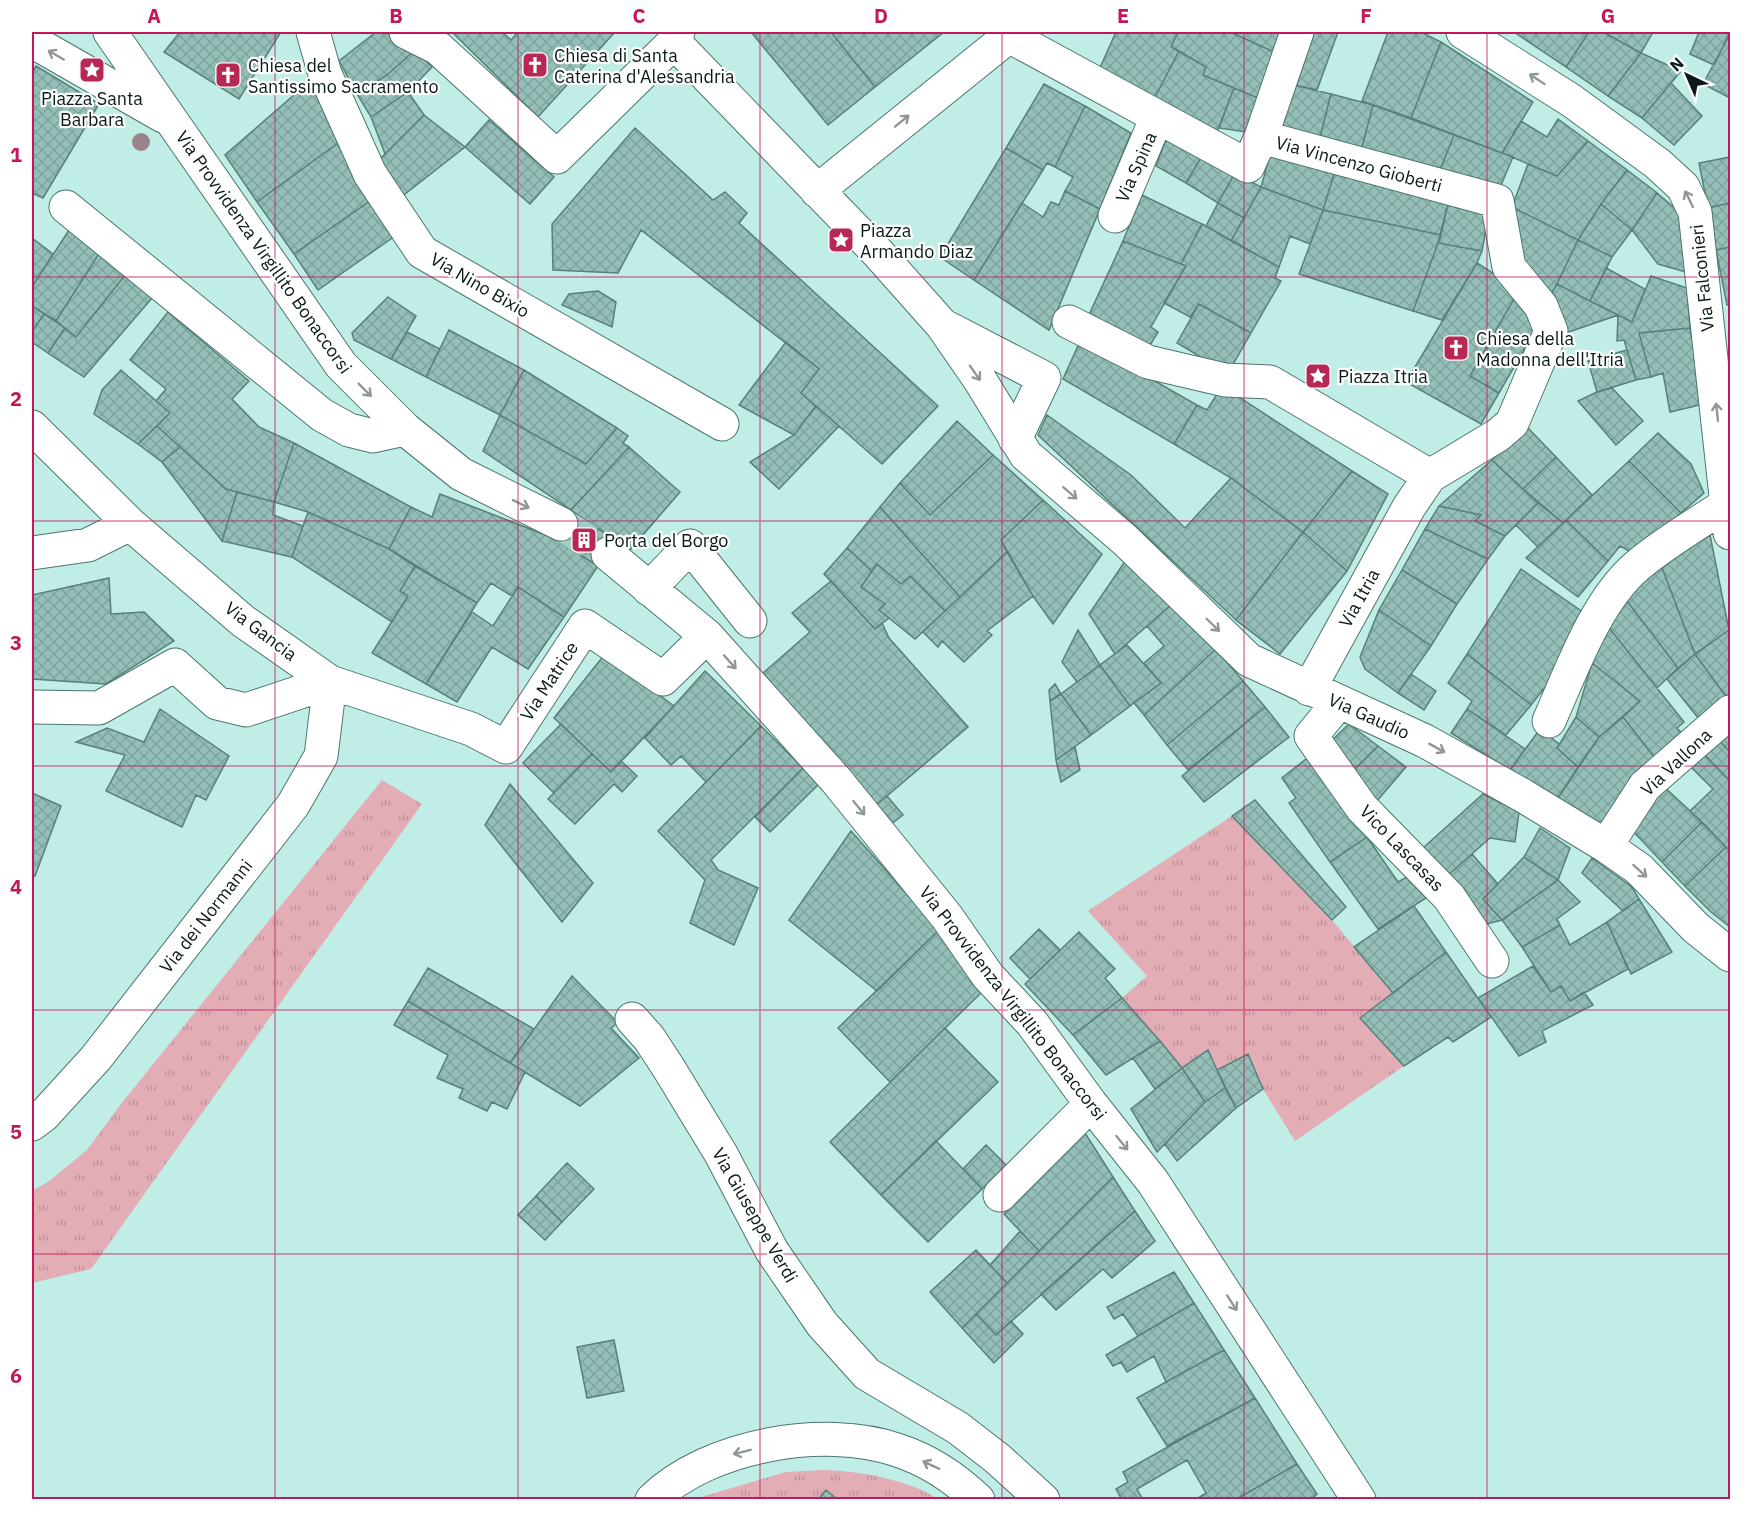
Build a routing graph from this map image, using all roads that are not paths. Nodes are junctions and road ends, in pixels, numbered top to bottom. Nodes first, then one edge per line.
1 (110, 32) edge
2 (313, 32) edge
3 (406, 32) edge
4 (1297, 32) edge
5 (1463, 32) edge
6 (1012, 34) edge
7 (676, 37) edge
8 (32, 41) edge
9 (1157, 117) junction
10 (172, 122) junction
11 (1261, 137) junction
12 (817, 191) junction
13 (66, 207) dead end
14 (1115, 216) dead end
15 (1069, 322) dead end
16 (942, 325) junction
17 (723, 424) dead end
18 (32, 427) edge
19 (405, 429) junction
20 (1021, 447) junction
21 (1430, 476) junction
22 (1729, 518) edge
23 (130, 524) junction
24 (561, 524) tunnel mouth
25 (32, 553) edge
26 (608, 554) tunnel mouth
27 (649, 589) junction
28 (750, 621) dead end
29 (706, 636) junction
30 (330, 682) junction
31 (1309, 689) junction
32 (1339, 702) junction
33 (32, 708) edge
34 (1731, 712) edge
35 (1549, 721) dead end
36 (506, 747) joint
37 (1606, 846) junction
38 (1731, 955) edge
39 (1492, 961) dead end
40 (632, 1019) dead end
41 (1091, 1104) junction
42 (32, 1124) edge
43 (1000, 1196) dead end
44 (652, 1500) edge
45 (978, 1500) edge
46 (1043, 1500) edge
47 (1359, 1500) edge

1 - 10 street, Via Provvidenza Virgillito Bonaccorsi
2 - 17 street, Via Nino Bixio
3 - 7 street
4 - 11 street
22 -> 5 street, Via Falconieri
6 - 9 street, Via Vincenzo Gioberti
12 -> 6 street
7 - 12 street
10 -> 8 street
9 - 11 street, Via Vincenzo Gioberti
9 - 14 street, Via Spina
10 -> 19 street, Via Provvidenza Virgillito Bonaccorsi
11 - 21 street, Via Vincenzo Gioberti
12 - 16 street
13 - 19 street
15 - 21 street
16 -> 20 street, Via Gaudio
16 - 20 street
18 - 23 street, Via Gancia
19 -> 24 street, Via Provvidenza Virgillito Bonaccorsi
20 -> 31 street, Via Gaudio
21 - 31 street, Via Itria
22 - 35 street
23 - 25 street
23 - 30 street, Via Gancia
26 - 27 street, Via Provvidenza Virgillito Bonaccorsi
27 - 28 street
27 - 29 street, Via Provvidenza Virgillito Bonaccorsi
29 - 36 street, Via Matrice
29 -> 41 street, Via Provvidenza Virgillito Bonaccorsi
30 - 33 street
30 - 36 street, Via Gancia
30 - 42 street, Via dei Normanni
31 - 32 street, Via Gaudio
32 -> 37 street, Via Gaudio
32 - 39 street, Vico Lascasas
34 - 37 street, Via Vallona
37 -> 38 street, Via Gaudio
40 - 46 street, Via Giuseppe Verdi
41 - 43 street
41 -> 47 street, Via Provvidenza Virgillito Bonaccorsi
45 -> 44 street

